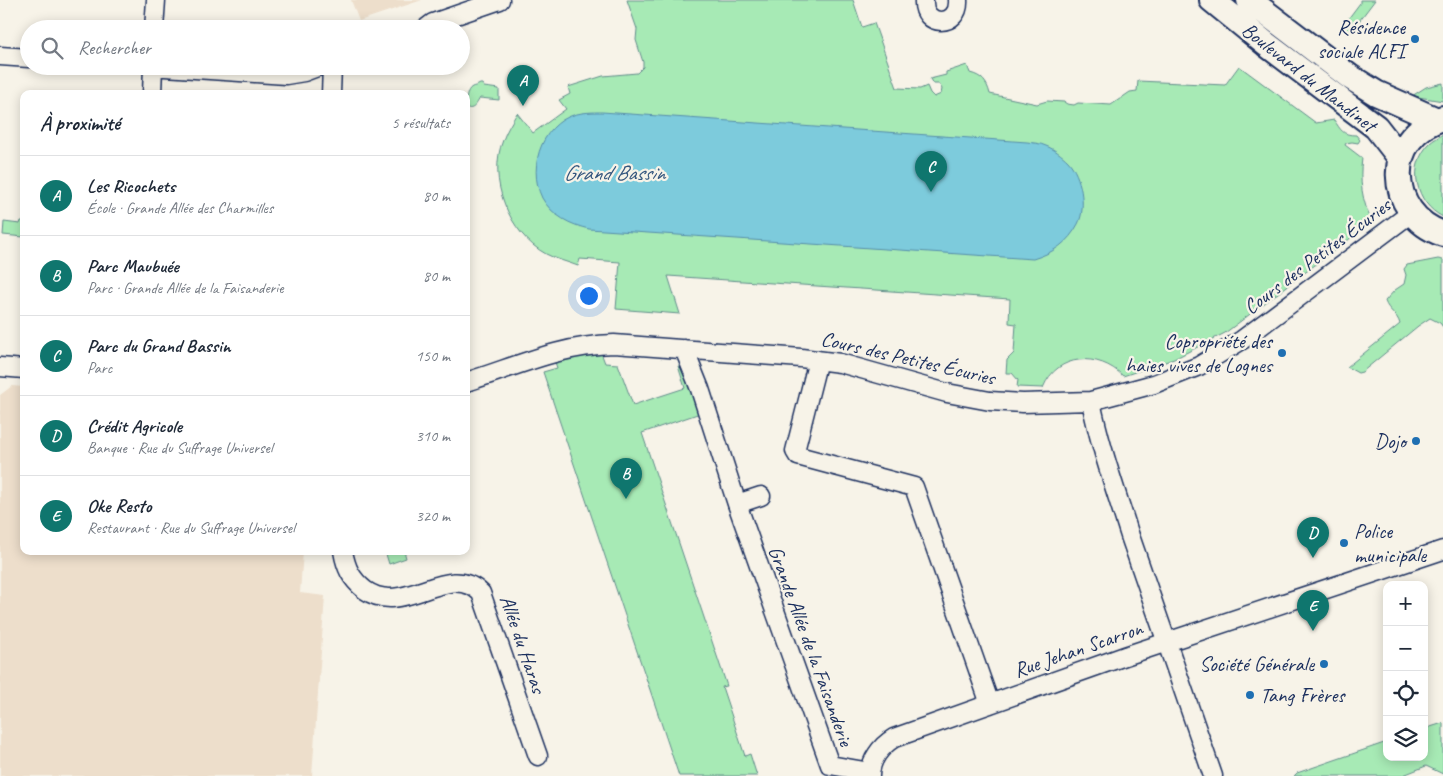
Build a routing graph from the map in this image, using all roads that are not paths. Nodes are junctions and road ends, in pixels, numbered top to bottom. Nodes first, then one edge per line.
1 (156, 0) edge
2 (500, 0) edge
3 (924, 0) edge
4 (958, 0) edge
5 (1212, 0) edge
6 (1249, 0) edge
7 (155, 20) edge
8 (442, 20) edge
9 (0, 56) edge
10 (20, 57) edge
11 (152, 75) edge
12 (332, 75) edge
13 (152, 90) edge
14 (331, 90) edge
15 (1440, 119) edge
16 (1401, 159) junction
17 (1411, 213) junction
18 (1443, 234) edge
19 (684, 348) junction
20 (818, 360) junction
21 (0, 367) edge
22 (20, 369) edge
23 (470, 381) edge
24 (1091, 401) junction
25 (761, 496) dead end
26 (736, 504) junction
27 (1443, 550) edge
28 (344, 555) edge
29 (1168, 642) junction
30 (990, 704) junction
31 (538, 756) dead end
32 (870, 774) edge
33 (1213, 776) edge

1 - 7 street
2 - 8 street
3 - 4 street
5 - 16 street, Boulevard du Mandinet
6 - 15 street, Boulevard du Mandinet
9 - 10 street
11 - 13 street
12 - 14 street
15 - 16 street
16 - 17 street
17 - 18 street
17 - 24 street, Cours des Petites Écuries
19 - 20 street, Cours des Petites Écuries
19 - 23 street, Cours des Petites Écuries
19 - 26 street, Grande Allée de la Faisanderie
20 - 24 street, Cours des Petites Écuries
20 - 30 street
21 - 22 street
24 - 29 street, Rue Jehan Scarron
25 - 26 street
26 - 32 street, Grande Allée de la Faisanderie
27 - 29 street
28 - 31 street, Allée du Haras
29 - 30 street, Rue Jehan Scarron
29 - 33 street
30 - 32 street, Rue Jehan Scarron

